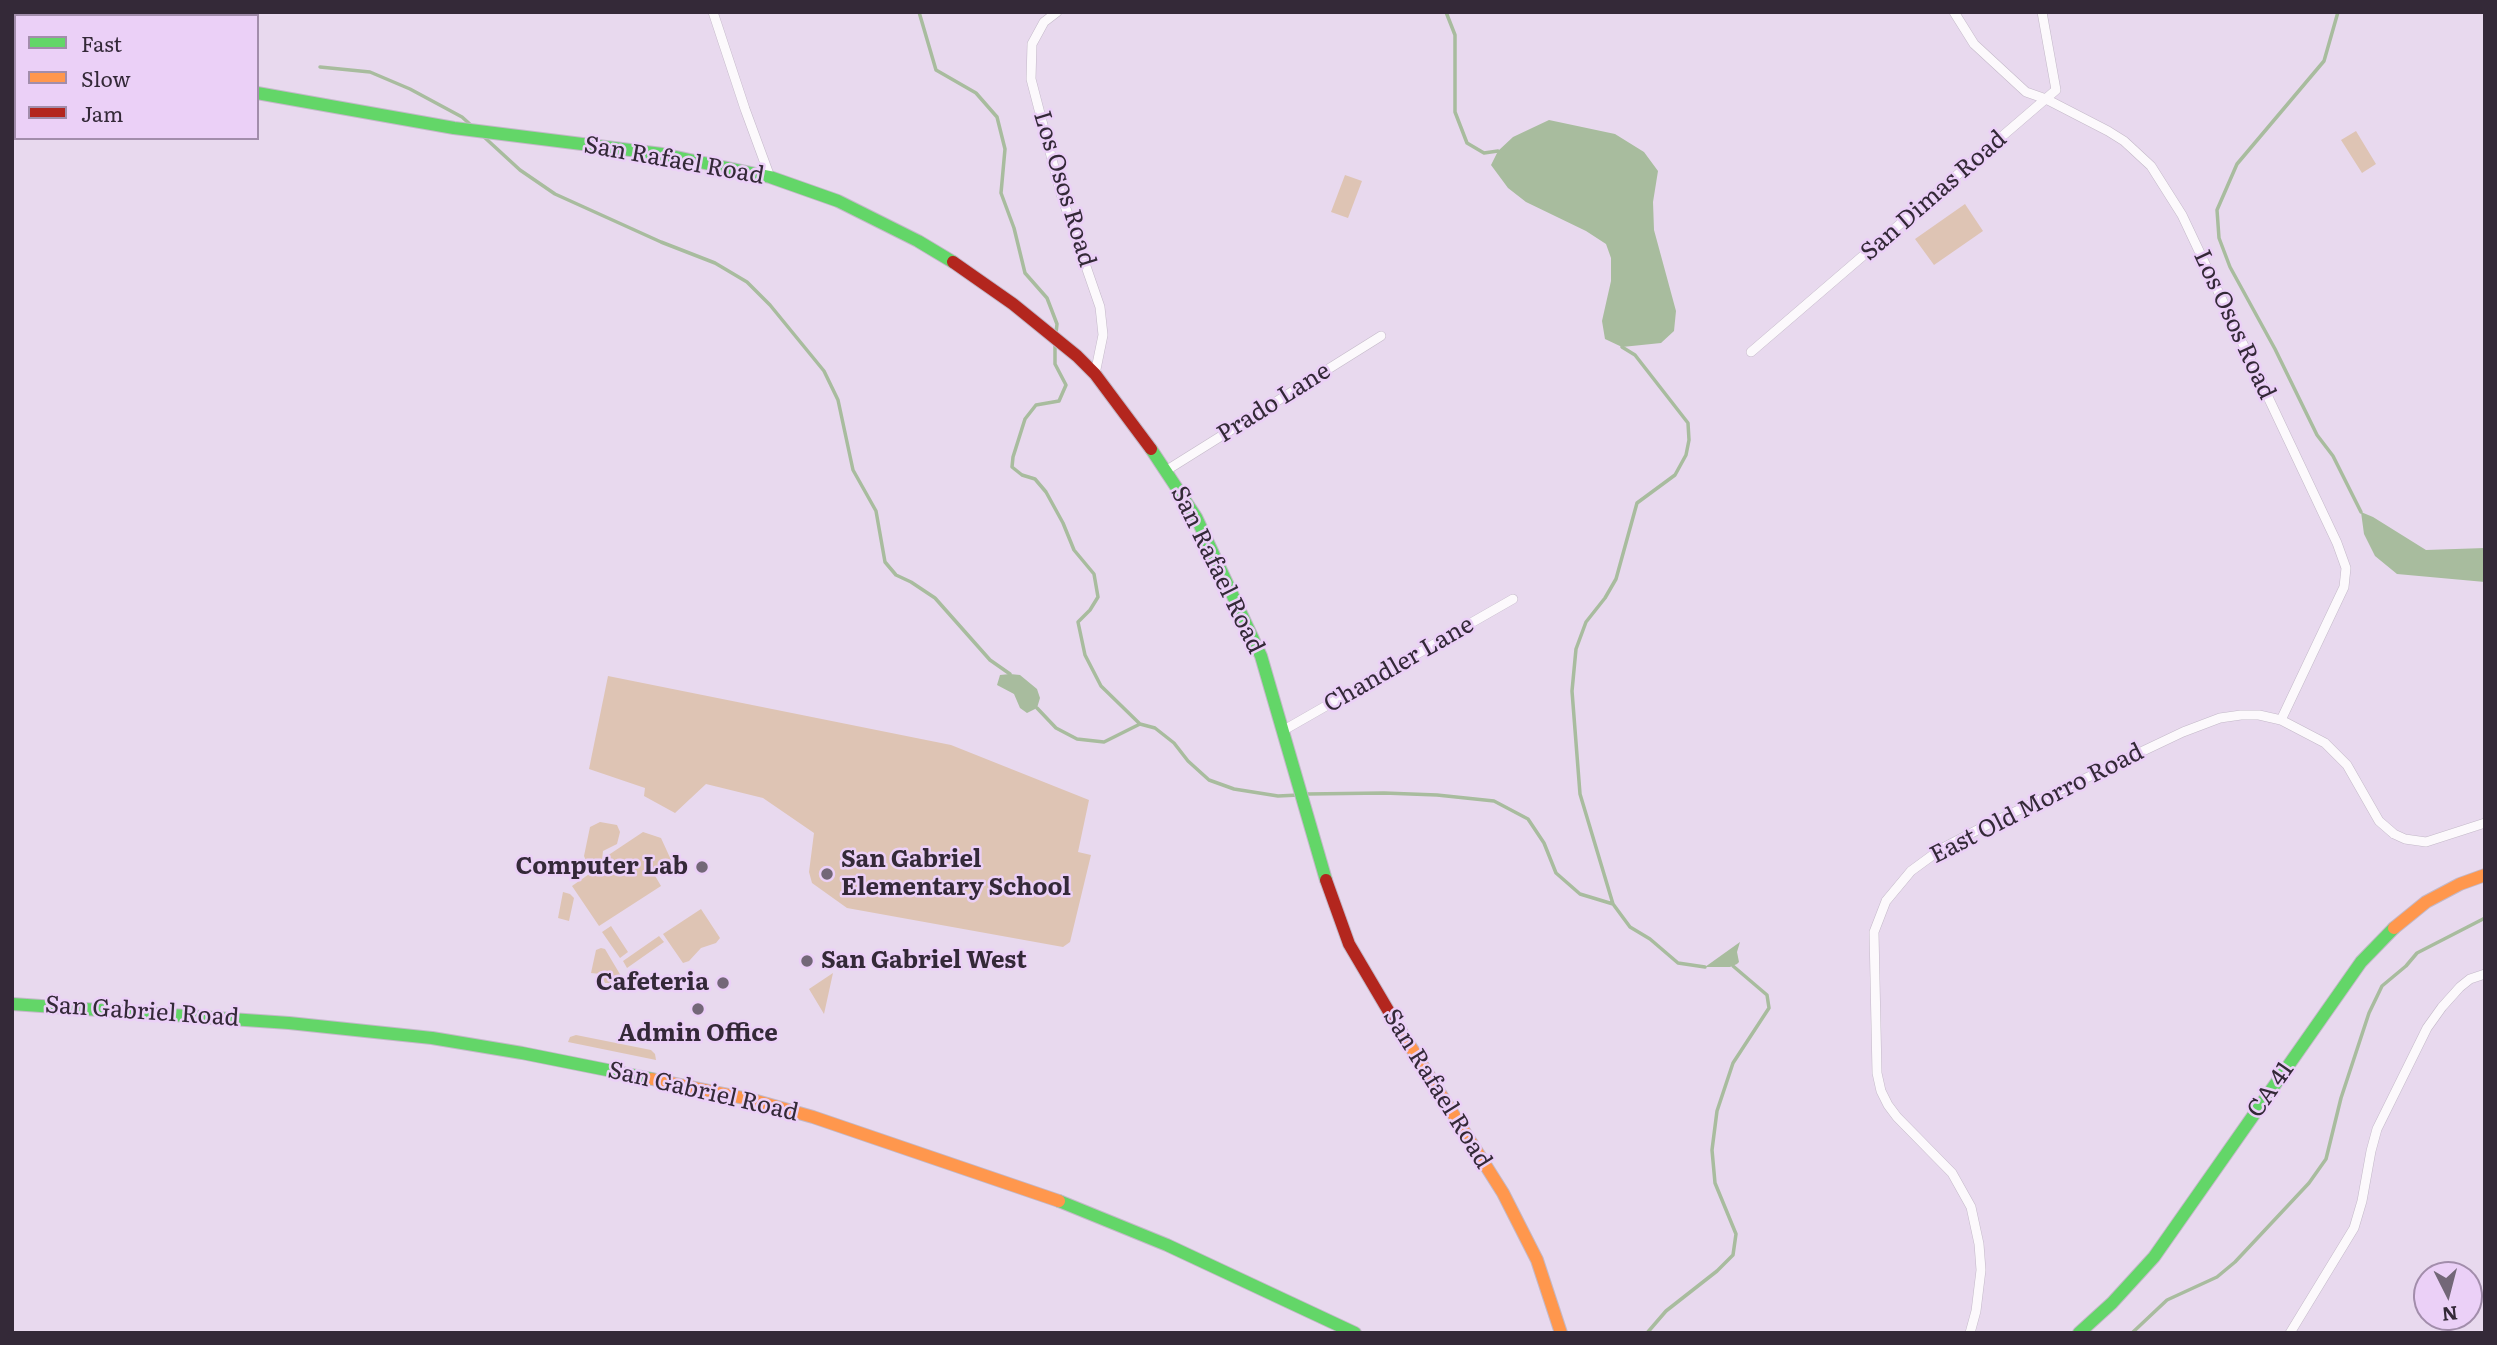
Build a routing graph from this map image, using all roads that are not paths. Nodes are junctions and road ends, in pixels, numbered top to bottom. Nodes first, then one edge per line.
1 (713, 12) edge
2 (1057, 12) edge
3 (1954, 12) edge
4 (2042, 12) edge
5 (259, 93) edge
6 (2046, 99) junction
7 (770, 177) junction
8 (1381, 336) dead end
9 (1751, 352) dead end
10 (1095, 374) junction
11 (1167, 470) junction
12 (1513, 599) dead end
13 (2281, 720) junction
14 (1284, 730) junction
15 (2485, 823) edge
16 (2485, 874) edge
17 (2485, 974) edge
18 (12, 1004) edge
19 (1355, 1333) edge
20 (1561, 1333) edge
21 (1970, 1333) edge
22 (2079, 1333) edge
23 (2290, 1333) edge

1 - 7 street
2 - 10 street, Los Osos Road
3 - 6 street, Los Osos Road
4 - 6 street
5 - 7 street, San Rafael Road
6 - 9 street, San Dimas Road
6 - 13 street, Los Osos Road
7 - 10 street, San Rafael Road
8 - 11 street, Prado Lane
10 - 11 street, San Rafael Road
11 - 14 street, San Rafael Road
12 - 14 street, Chandler Lane
13 - 15 street, East Old Morro Road
13 - 21 street, East Old Morro Road
14 - 20 street, San Rafael Road
16 - 22 street, CA 41 / CA 41
17 - 23 street
18 - 19 street, San Gabriel Road

